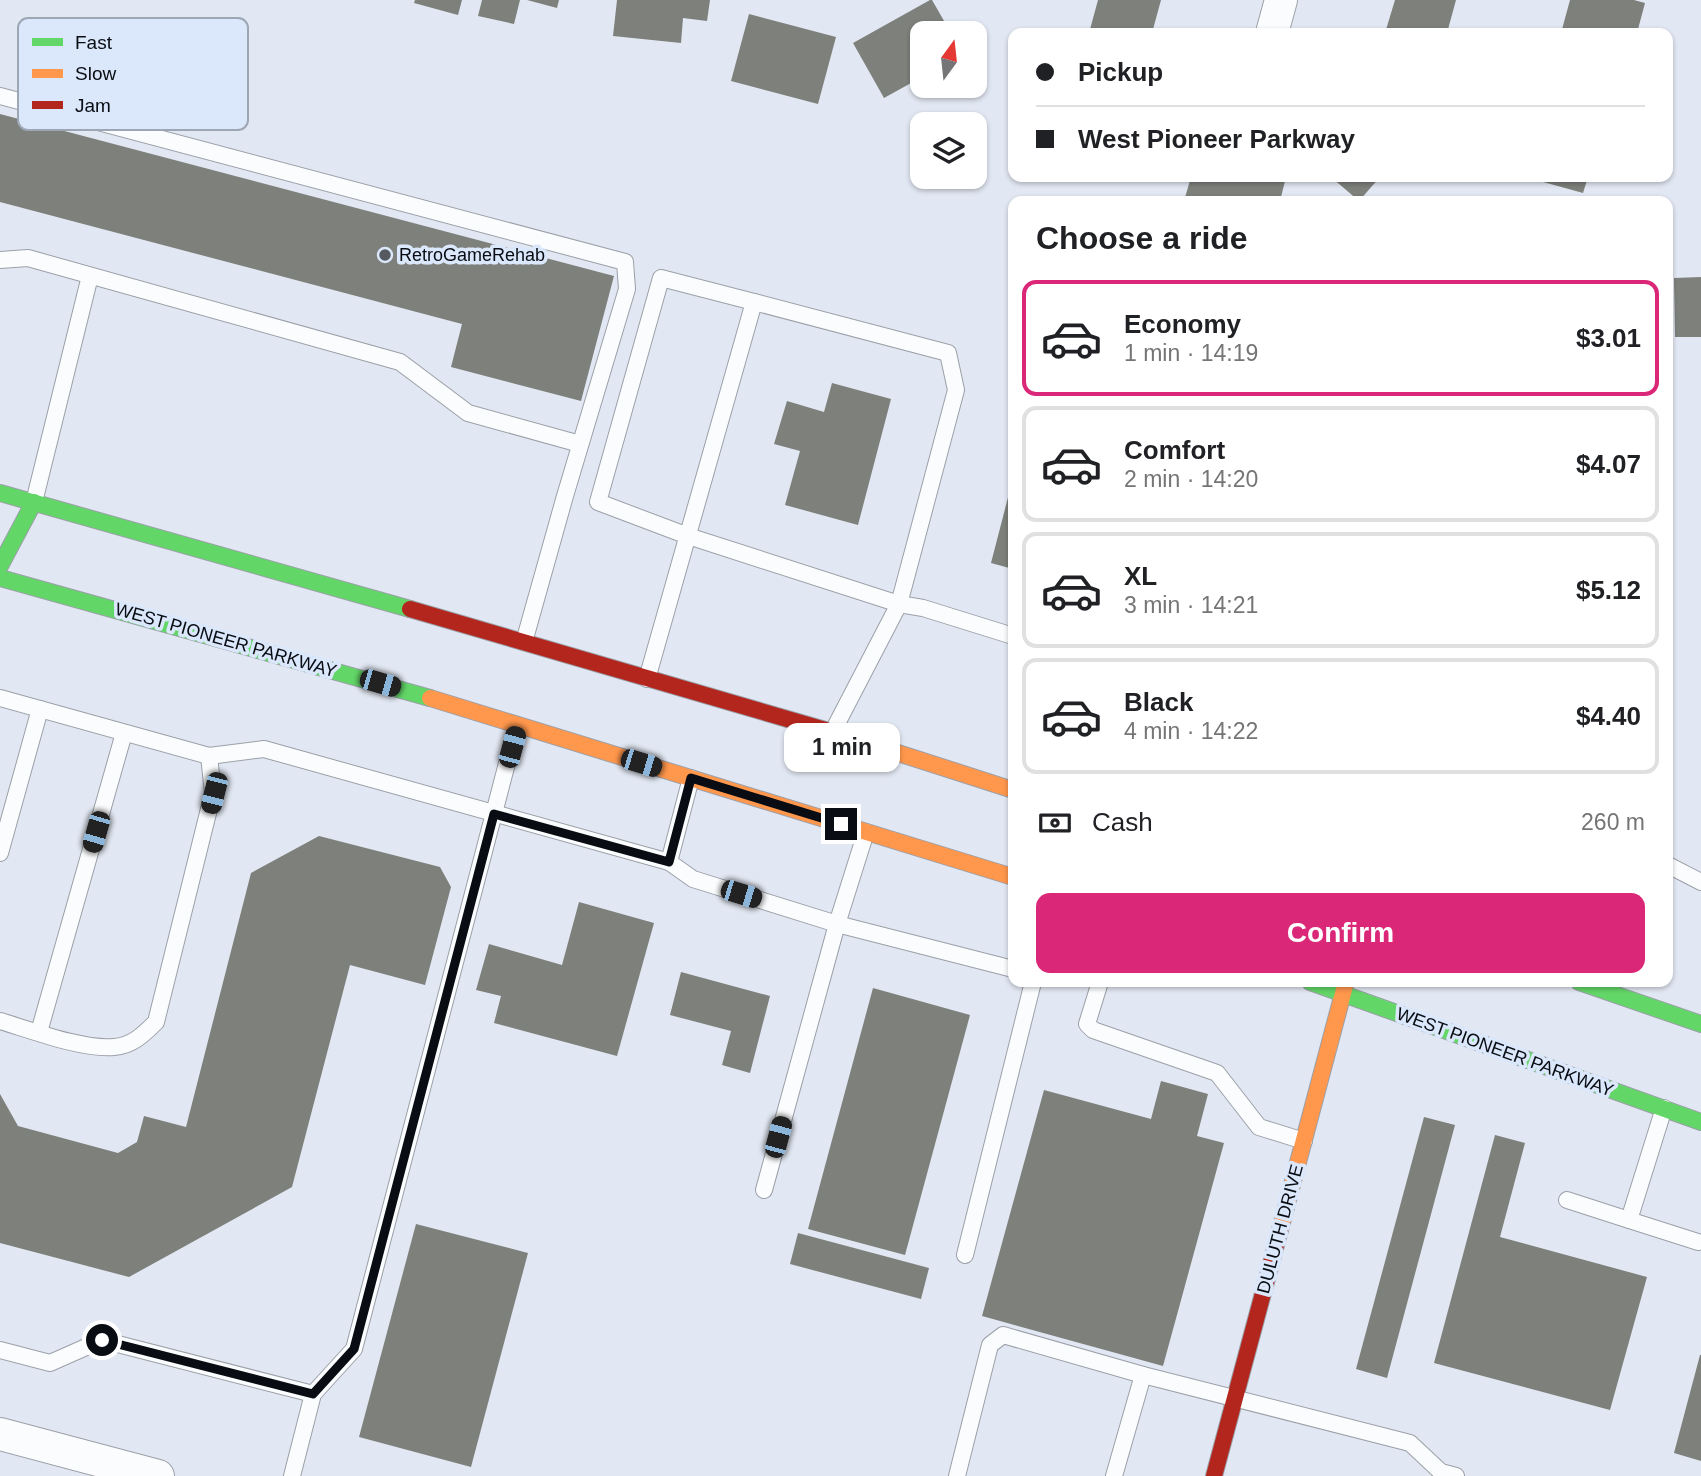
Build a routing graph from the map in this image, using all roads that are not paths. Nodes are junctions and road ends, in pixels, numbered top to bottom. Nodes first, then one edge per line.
1 (1281, 0) edge
2 (1273, 28) edge
3 (0, 96) edge
4 (18, 101) edge
5 (128, 130) edge
6 (0, 260) edge
7 (90, 276) junction
8 (754, 302) junction
9 (580, 444) junction
10 (0, 493) edge
11 (34, 502) junction
12 (688, 536) junction
13 (0, 566) edge
14 (0, 578) edge
15 (899, 604) junction
16 (1008, 634) edge
17 (524, 642) junction
18 (648, 679) junction
19 (0, 698) edge
20 (40, 709) junction
21 (517, 725) junction
22 (124, 733) junction
23 (832, 733) junction
24 (209, 757) junction
25 (691, 778) junction
26 (1008, 788) edge
27 (494, 814) junction
28 (866, 832) junction
29 (0, 853) edge
30 (669, 862) junction
31 (1673, 868) edge
32 (1008, 875) edge
33 (1701, 882) edge
34 (837, 924) junction
35 (1008, 968) edge
36 (1032, 987) edge
37 (1098, 987) edge
38 (1594, 987) edge
39 (1345, 988) edge
40 (0, 1021) edge
41 (1701, 1024) edge
42 (39, 1032) junction
43 (1664, 1108) junction
44 (1701, 1122) edge
45 (1304, 1141) junction
46 (764, 1190) dead end
47 (1567, 1200) dead end
48 (1629, 1220) junction
49 (1698, 1241) dead end
50 (965, 1255) dead end
51 (0, 1350) edge
52 (1143, 1374) junction
53 (313, 1394) junction
54 (1235, 1397) junction
55 (0, 1434) edge
56 (158, 1476) edge
57 (292, 1476) edge
58 (957, 1476) edge
59 (1114, 1476) edge
60 (1213, 1476) edge
61 (1456, 1476) edge

1 - 2 street
3 - 4 lane
5 - 9 lane
6 - 7 lane
7 - 9 lane
7 - 11 lane
8 - 12 lane
8 - 12 lane
8 - 15 lane
9 - 17 lane
10 - 11 main road
11 - 13 main road
11 - 17 main road
12 - 15 lane
12 - 18 lane
14 - 21 main road, WEST PIONEER PARKWAY
15 - 16 lane
15 - 23 lane
17 - 18 main road
18 - 23 main road
19 - 20 lane
20 - 22 lane
20 - 29 lane
21 - 25 main road, WEST PIONEER PARKWAY
21 - 27 lane
22 - 24 lane
22 - 42 lane
23 - 26 main road
24 - 27 lane
24 - 42 lane
25 - 28 main road, WEST PIONEER PARKWAY
25 - 30 lane
27 - 30 lane
27 - 53 lane
28 - 32 main road, WEST PIONEER PARKWAY
28 - 34 lane
30 - 34 lane
31 - 33 lane
34 - 35 lane
34 - 46 lane
36 - 50 lane
37 - 45 lane
38 - 41 main road
39 - 43 main road, WEST PIONEER PARKWAY
39 - 45 main road, DULUTH DRIVE
40 - 42 lane
43 - 44 main road, WEST PIONEER PARKWAY
43 - 48 lane
45 - 54 main road, DULUTH DRIVE
47 - 48 lane
48 - 49 lane
51 - 53 lane
52 - 54 lane
52 - 58 lane
52 - 59 lane
53 - 57 lane
54 - 60 main road, DULUTH DRIVE
54 - 61 lane
55 - 56 street

